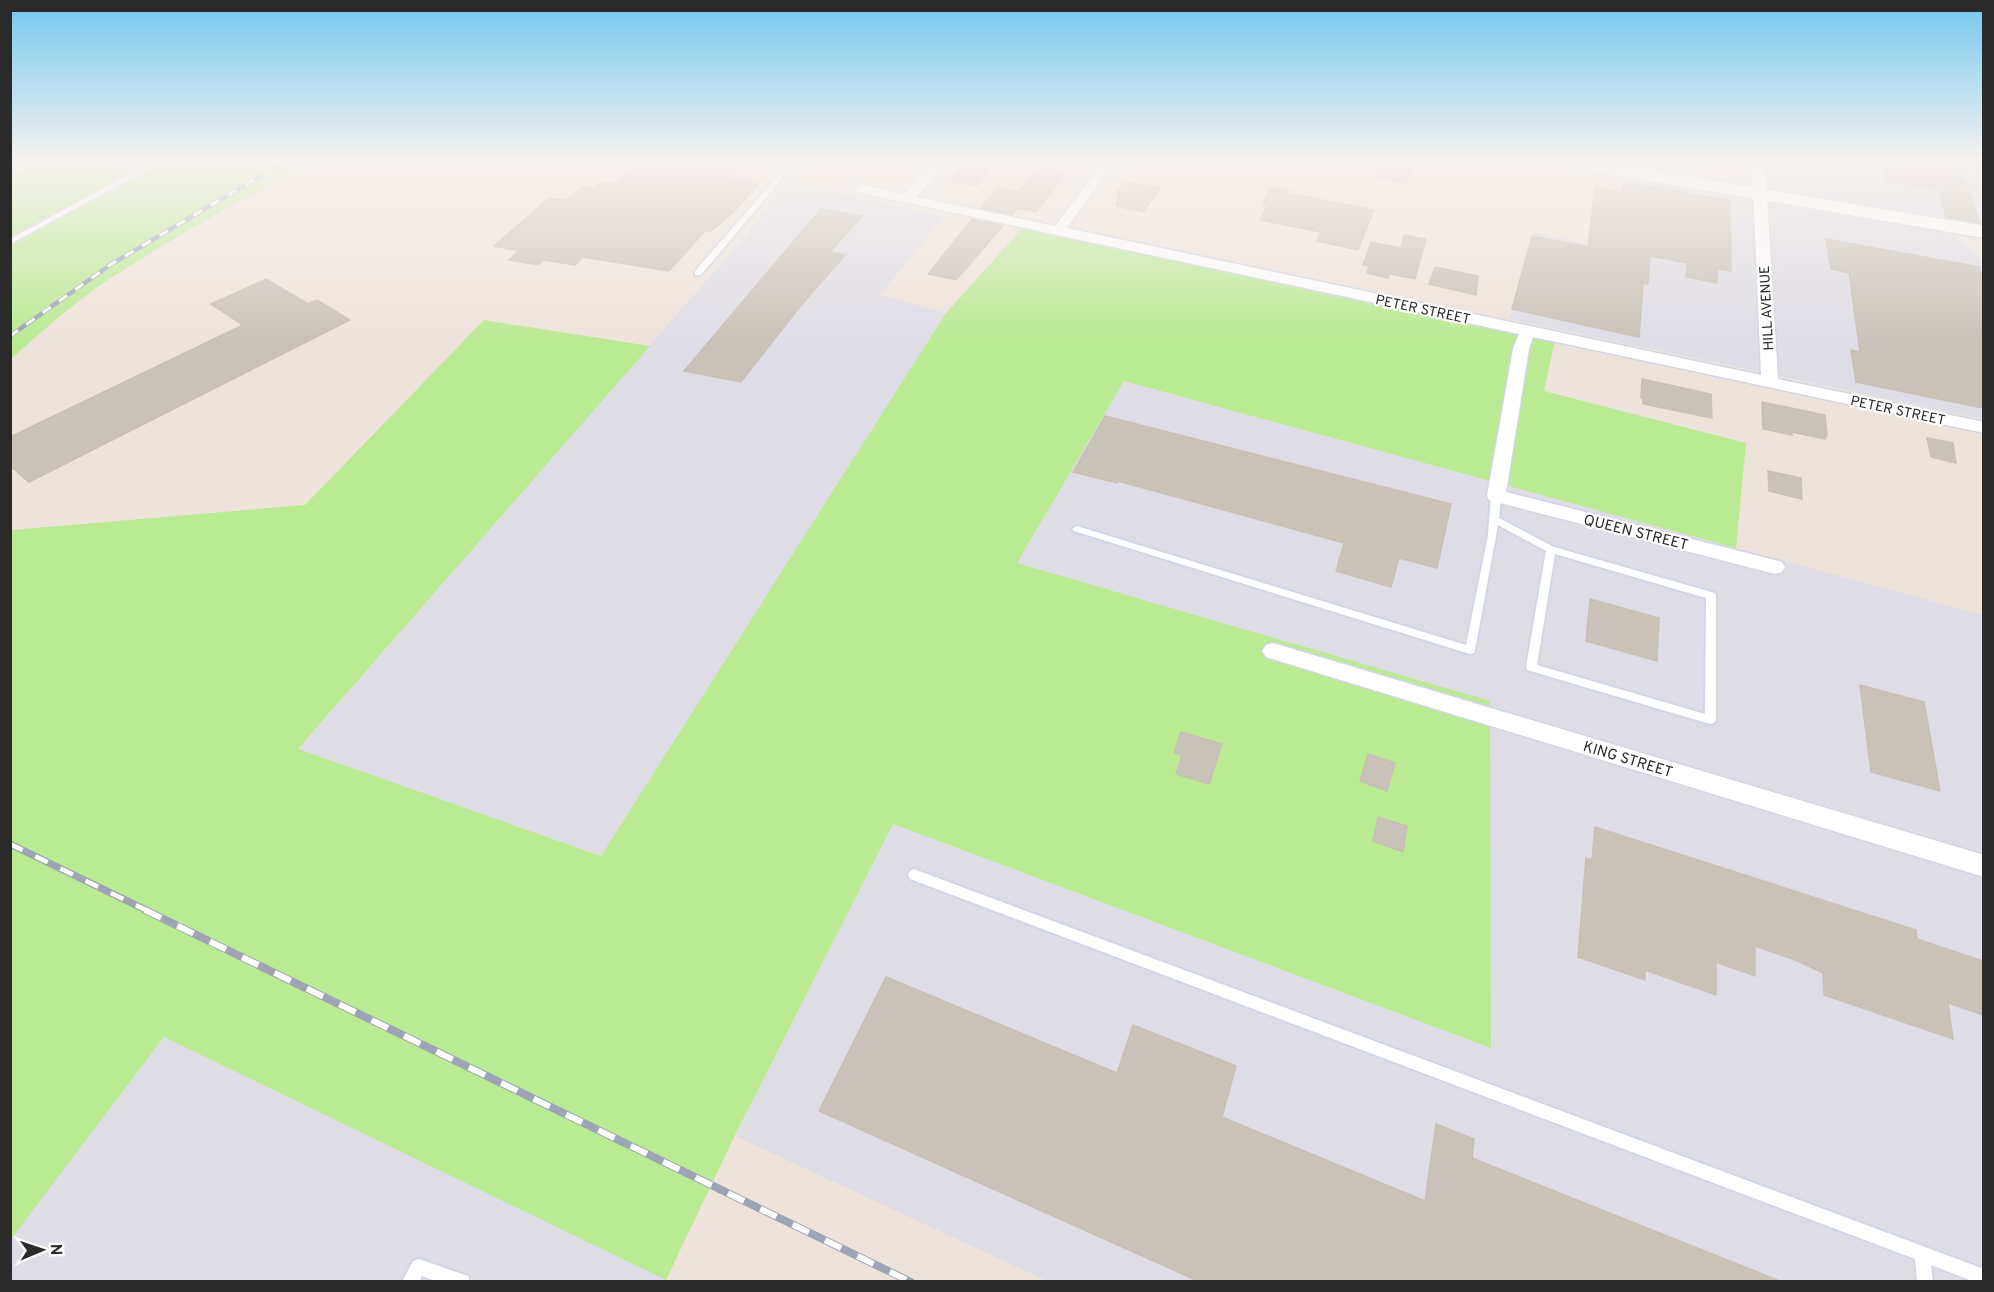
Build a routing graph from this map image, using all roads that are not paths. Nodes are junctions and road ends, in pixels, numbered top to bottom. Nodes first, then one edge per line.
1 (46, 222) edge
2 (742, 222) edge
3 (1017, 222) edge
4 (1064, 222) edge
5 (1761, 222) edge
6 (1926, 222) edge
7 (1058, 231) junction
8 (1983, 232) edge
9 (10, 242) edge
10 (698, 273) dead end
11 (1528, 330) junction
12 (1770, 383) junction
13 (1983, 428) edge
14 (1496, 496) junction
15 (1494, 519) junction
16 (1077, 529) dead end
17 (1551, 549) junction
18 (1775, 567) dead end
19 (1273, 651) dead end
20 (1983, 866) edge
21 (914, 875) dead end
22 (1923, 1254) junction
23 (1983, 1277) edge
24 (410, 1281) edge
25 (462, 1281) edge
26 (1925, 1281) edge

1 - 9 lane
2 - 10 lane
3 - 7 street, PETER STREET
4 - 7 street
5 - 12 street, HILL AVENUE
6 - 8 main road
7 - 11 street, PETER STREET
11 - 12 street, PETER STREET
11 - 14 street
12 - 13 street, PETER STREET
14 - 15 lane
14 - 18 street, QUEEN STREET
15 - 16 lane
15 - 17 lane
17 - 17 lane
19 - 20 street, KING STREET
21 - 22 lane
22 - 23 lane
22 - 26 lane
24 - 25 lane

